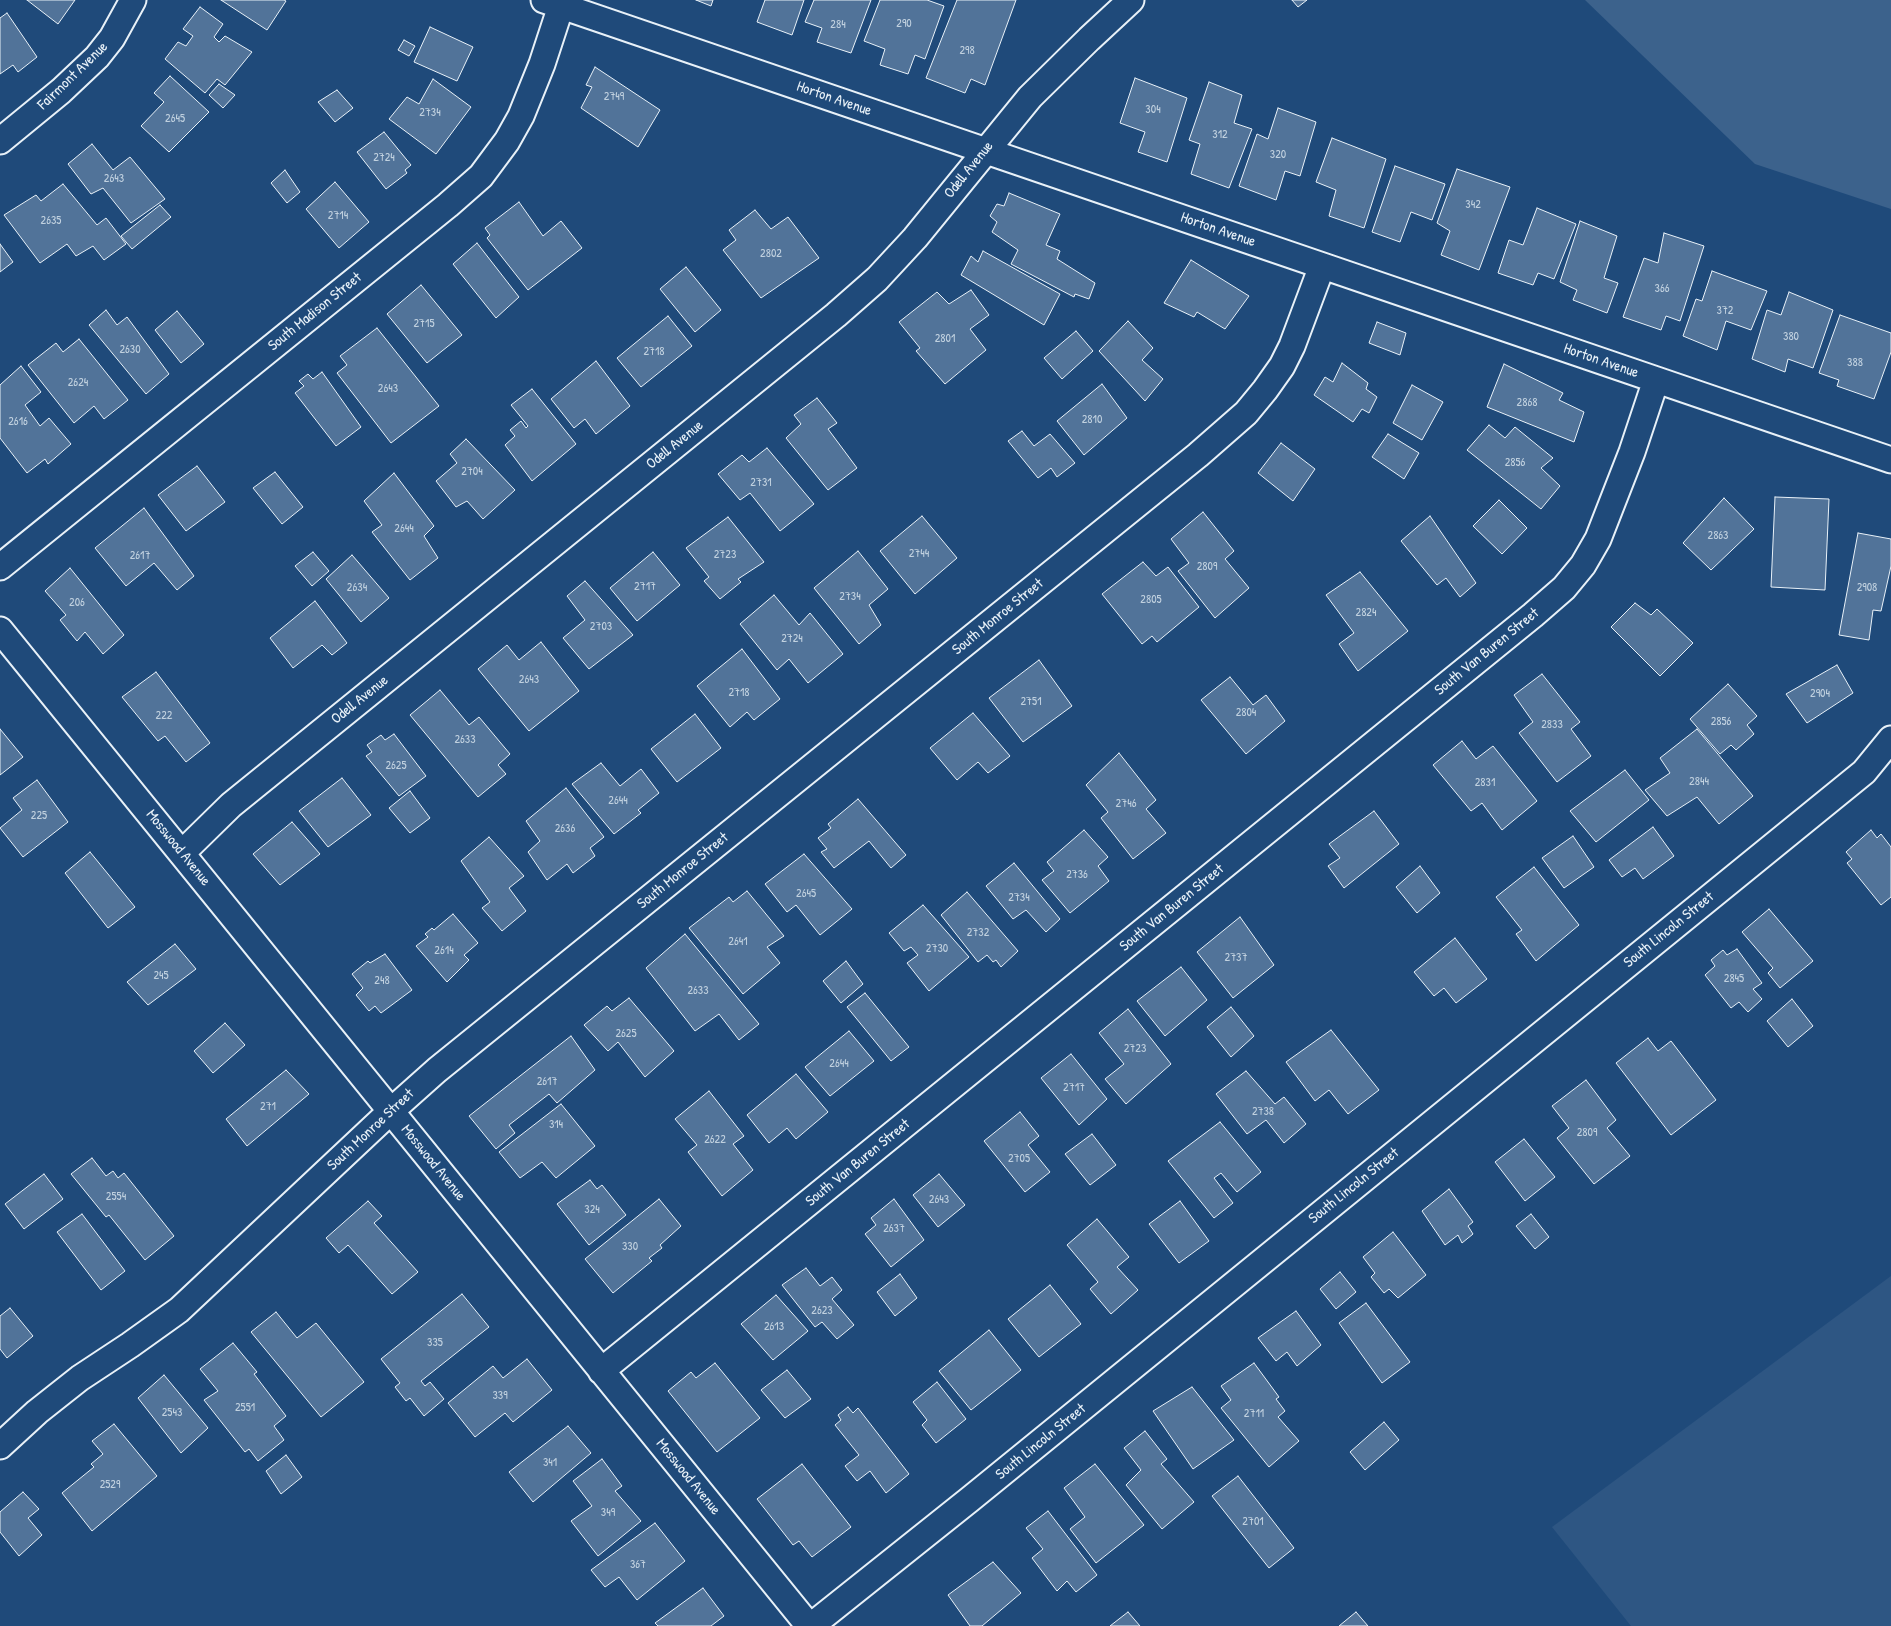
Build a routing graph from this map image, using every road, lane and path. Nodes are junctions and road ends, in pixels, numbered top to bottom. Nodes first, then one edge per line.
1 (133, 0) edge
2 (1131, 0) edge
3 (553, 3) edge
4 (0, 140) edge
5 (984, 150) junction
6 (1322, 266) junction
7 (1656, 380) junction
8 (1891, 460) edge
9 (0, 567) edge
10 (0, 630) edge
11 (1891, 739) edge
12 (182, 853) junction
13 (392, 1110) junction
14 (601, 1370) junction
15 (0, 1446) edge
16 (811, 1626) edge

1 - 4 street, Fairmont Avenue
2 - 5 street, Odell Avenue
3 - 5 street, Horton Avenue
3 - 9 street, South Madison Street
5 - 6 street, Horton Avenue
5 - 12 street, Odell Avenue
6 - 7 street, Horton Avenue
6 - 13 street, South Monroe Street
7 - 8 street, Horton Avenue
7 - 14 street, South Van Buren Street
10 - 12 street, Mosswood Avenue
11 - 16 street, South Lincoln Street
12 - 13 street, Mosswood Avenue
13 - 14 street, Mosswood Avenue
13 - 15 street, South Monroe Street
14 - 16 street, Mosswood Avenue

